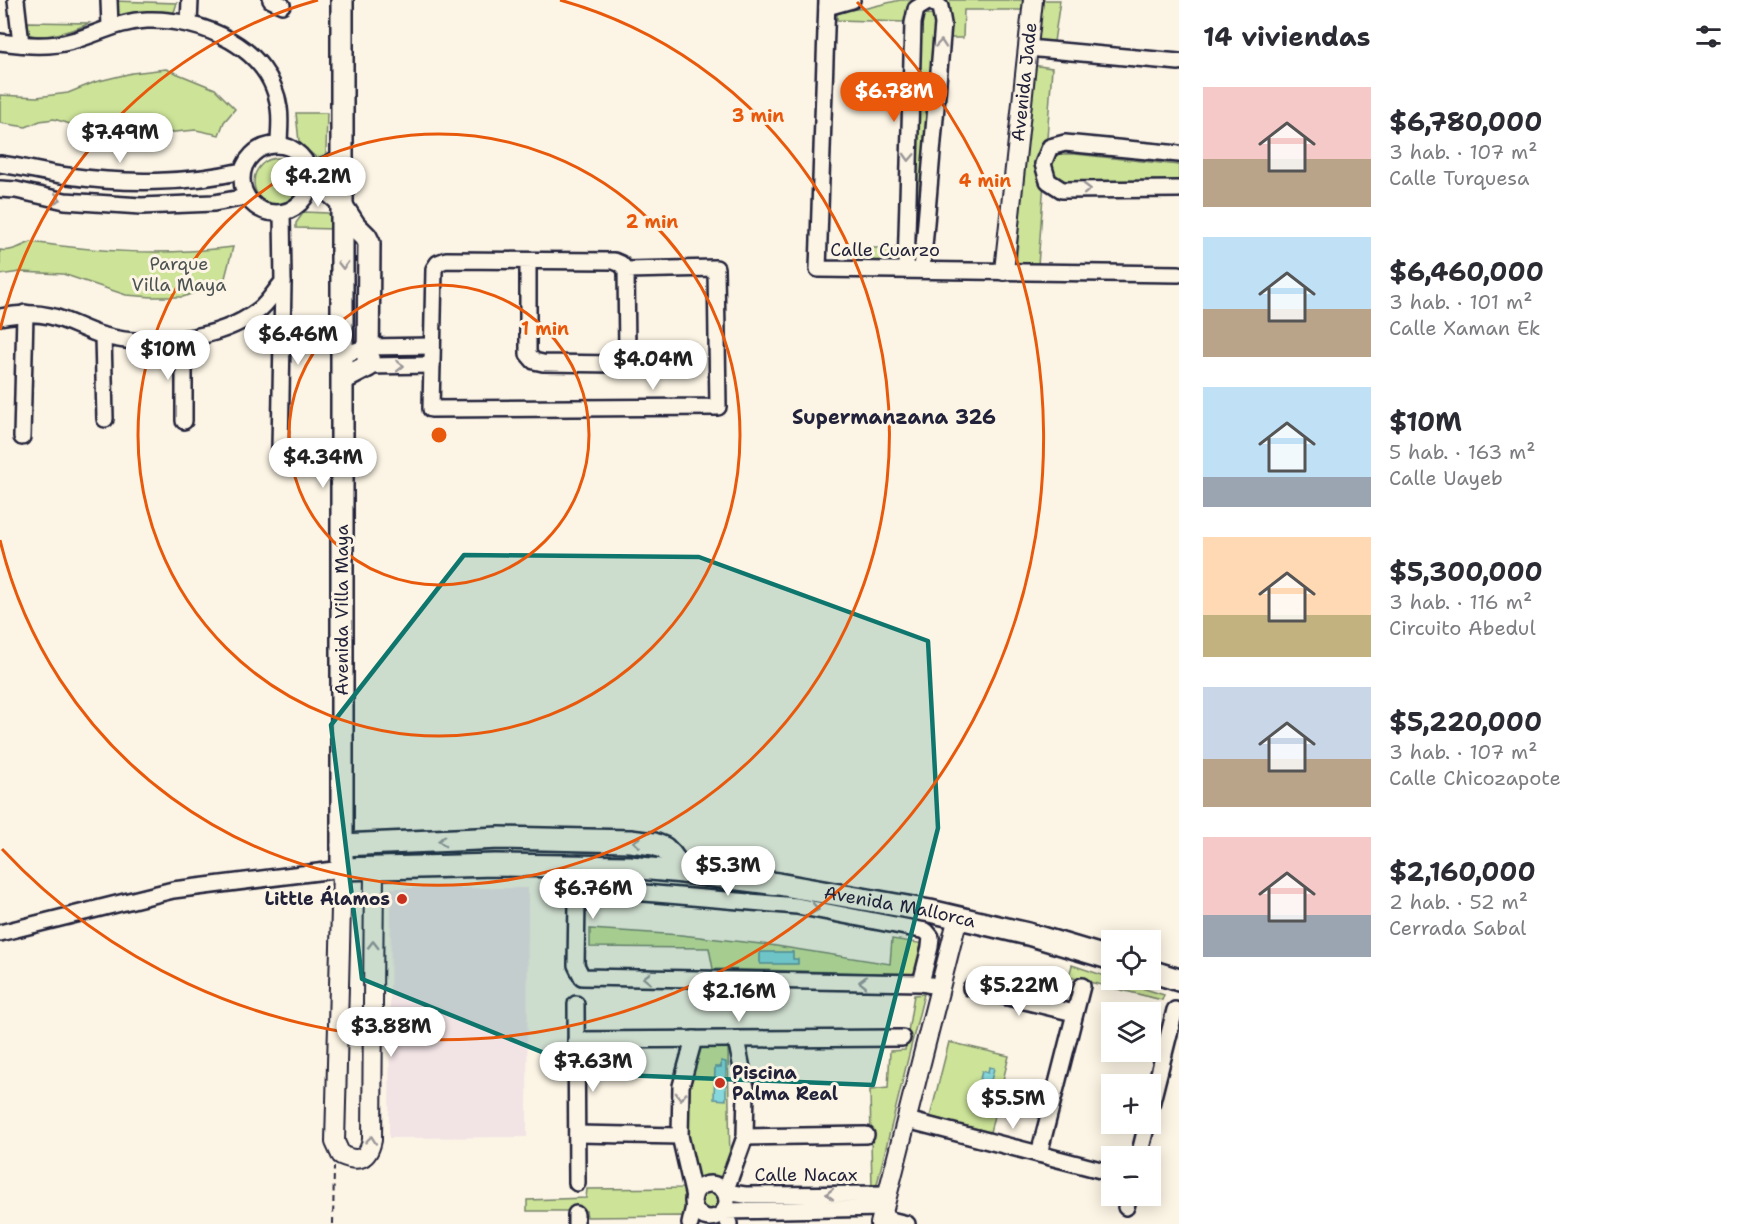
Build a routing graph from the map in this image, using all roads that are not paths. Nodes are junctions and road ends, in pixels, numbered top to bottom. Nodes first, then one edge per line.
1 (16, 0) edge
2 (109, 0) edge
3 (190, 0) edge
4 (342, 0) edge
5 (852, 0) edge
6 (1033, 0) edge
7 (827, 3) edge
8 (189, 24) junction
9 (110, 27) junction
10 (0, 42) edge
11 (21, 44) junction
12 (1028, 48) junction
13 (1179, 62) edge
14 (279, 145) junction
15 (1179, 154) edge
16 (342, 156) junction
17 (0, 164) edge
18 (20, 166) junction
19 (242, 171) junction
20 (310, 178) junction
21 (0, 189) edge
22 (1179, 189) edge
23 (16, 190) junction
24 (246, 197) junction
25 (342, 206) junction
26 (282, 213) junction
27 (528, 261) junction
28 (626, 270) junction
29 (906, 270) junction
30 (922, 270) junction
31 (1004, 271) junction
32 (1179, 274) edge
33 (283, 282) junction
34 (25, 313) junction
35 (0, 317) edge
36 (103, 336) junction
37 (184, 340) junction
38 (432, 346) junction
39 (343, 355) junction
40 (368, 357) junction
41 (432, 365) junction
42 (343, 379) junction
43 (105, 419) dead end
44 (184, 421) dead end
45 (22, 437) dead end
46 (280, 449) dead end
47 (342, 845) junction
48 (342, 869) junction
49 (374, 869) junction
50 (682, 872) junction
51 (958, 917) junction
52 (0, 933) edge
53 (1101, 956) edge
54 (1161, 974) edge
55 (1179, 980) edge
56 (921, 983) junction
57 (1082, 986) dead end
58 (941, 987) junction
59 (971, 988) dead end
60 (576, 1004) dead end
61 (1175, 1010) dead end
62 (1074, 1013) junction
63 (902, 1038) dead end
64 (693, 1039) junction
65 (736, 1039) junction
66 (576, 1040) junction
67 (1159, 1074) edge
68 (907, 1120) junction
69 (577, 1134) junction
70 (866, 1135) dead end
71 (680, 1136) junction
72 (745, 1137) junction
73 (1039, 1154) junction
74 (1101, 1170) edge
75 (577, 1183) dead end
76 (725, 1192) junction
77 (694, 1201) junction
78 (884, 1211) edge
79 (727, 1217) edge
80 (690, 1224) edge
81 (907, 1224) edge

1 - 11 street
2 - 9 street
3 - 8 street
4 - 16 main road, Avenida Villa Maya
5 - 7 street, Calle Cuarzo
6 - 12 street, Avenida Jade
7 - 29 street, Calle Cuarzo
8 - 9 street
8 - 14 street
9 - 11 street
10 - 11 street
12 - 13 street
12 - 31 street, Avenida Jade
14 - 19 street
14 - 20 street
15 -> 22 street
16 - 20 street
16 - 25 main road, Avenida Villa Maya
17 - 18 street
18 - 19 street
18 - 23 street
19 - 24 street
20 - 25 street
20 - 26 street
21 - 23 street
23 -> 24 street
24 - 26 street
25 -> 39 main road, Avenida Villa Maya
25 - 40 main road
26 - 33 street
27 - 28 street
27 - 28 street
27 - 38 street
28 - 41 street
29 - 30 street, Calle Cuarzo
30 -> 29 street
30 - 31 street, Calle Cuarzo
31 - 32 street, Calle Cuarzo
33 - 37 street
33 - 46 street
34 - 35 street
34 - 36 street
34 - 45 street
36 - 37 street
36 - 43 street
37 - 44 street
38 - 40 street
38 - 41 street
39 - 40 street
39 - 42 main road, Avenida Villa Maya
40 -> 41 street
40 - 42 main road
42 - 47 main road, Avenida Villa Maya
47 - 48 main road, Avenida Villa Maya
50 -> 47 main road
48 - 49 main road, Avenida Mallorca
48 -> 49 street
48 - 52 street
49 - 50 main road, Avenida Mallorca
50 - 51 main road, Avenida Mallorca
51 - 53 main road, Avenida Mallorca
51 - 58 street
54 - 55 main road
56 -> 56 street
56 - 58 street
57 - 62 street
58 - 68 street
59 - 62 street
60 - 66 street
61 - 67 street
62 - 73 street
63 - 65 street
64 - 65 street
64 - 66 street
64 -> 71 street
65 - 72 street
66 - 69 street
68 - 73 street
68 - 78 street
69 - 71 street
69 - 75 street
70 - 72 street
71 - 77 street
72 - 76 street
73 - 74 street
76 - 77 street, Calle Nacax
78 -> 76 street, Calle Nacax
76 - 79 street
77 - 79 street, Calle Nacax
77 - 80 street
78 - 79 street, Calle Nacax
78 - 81 street

